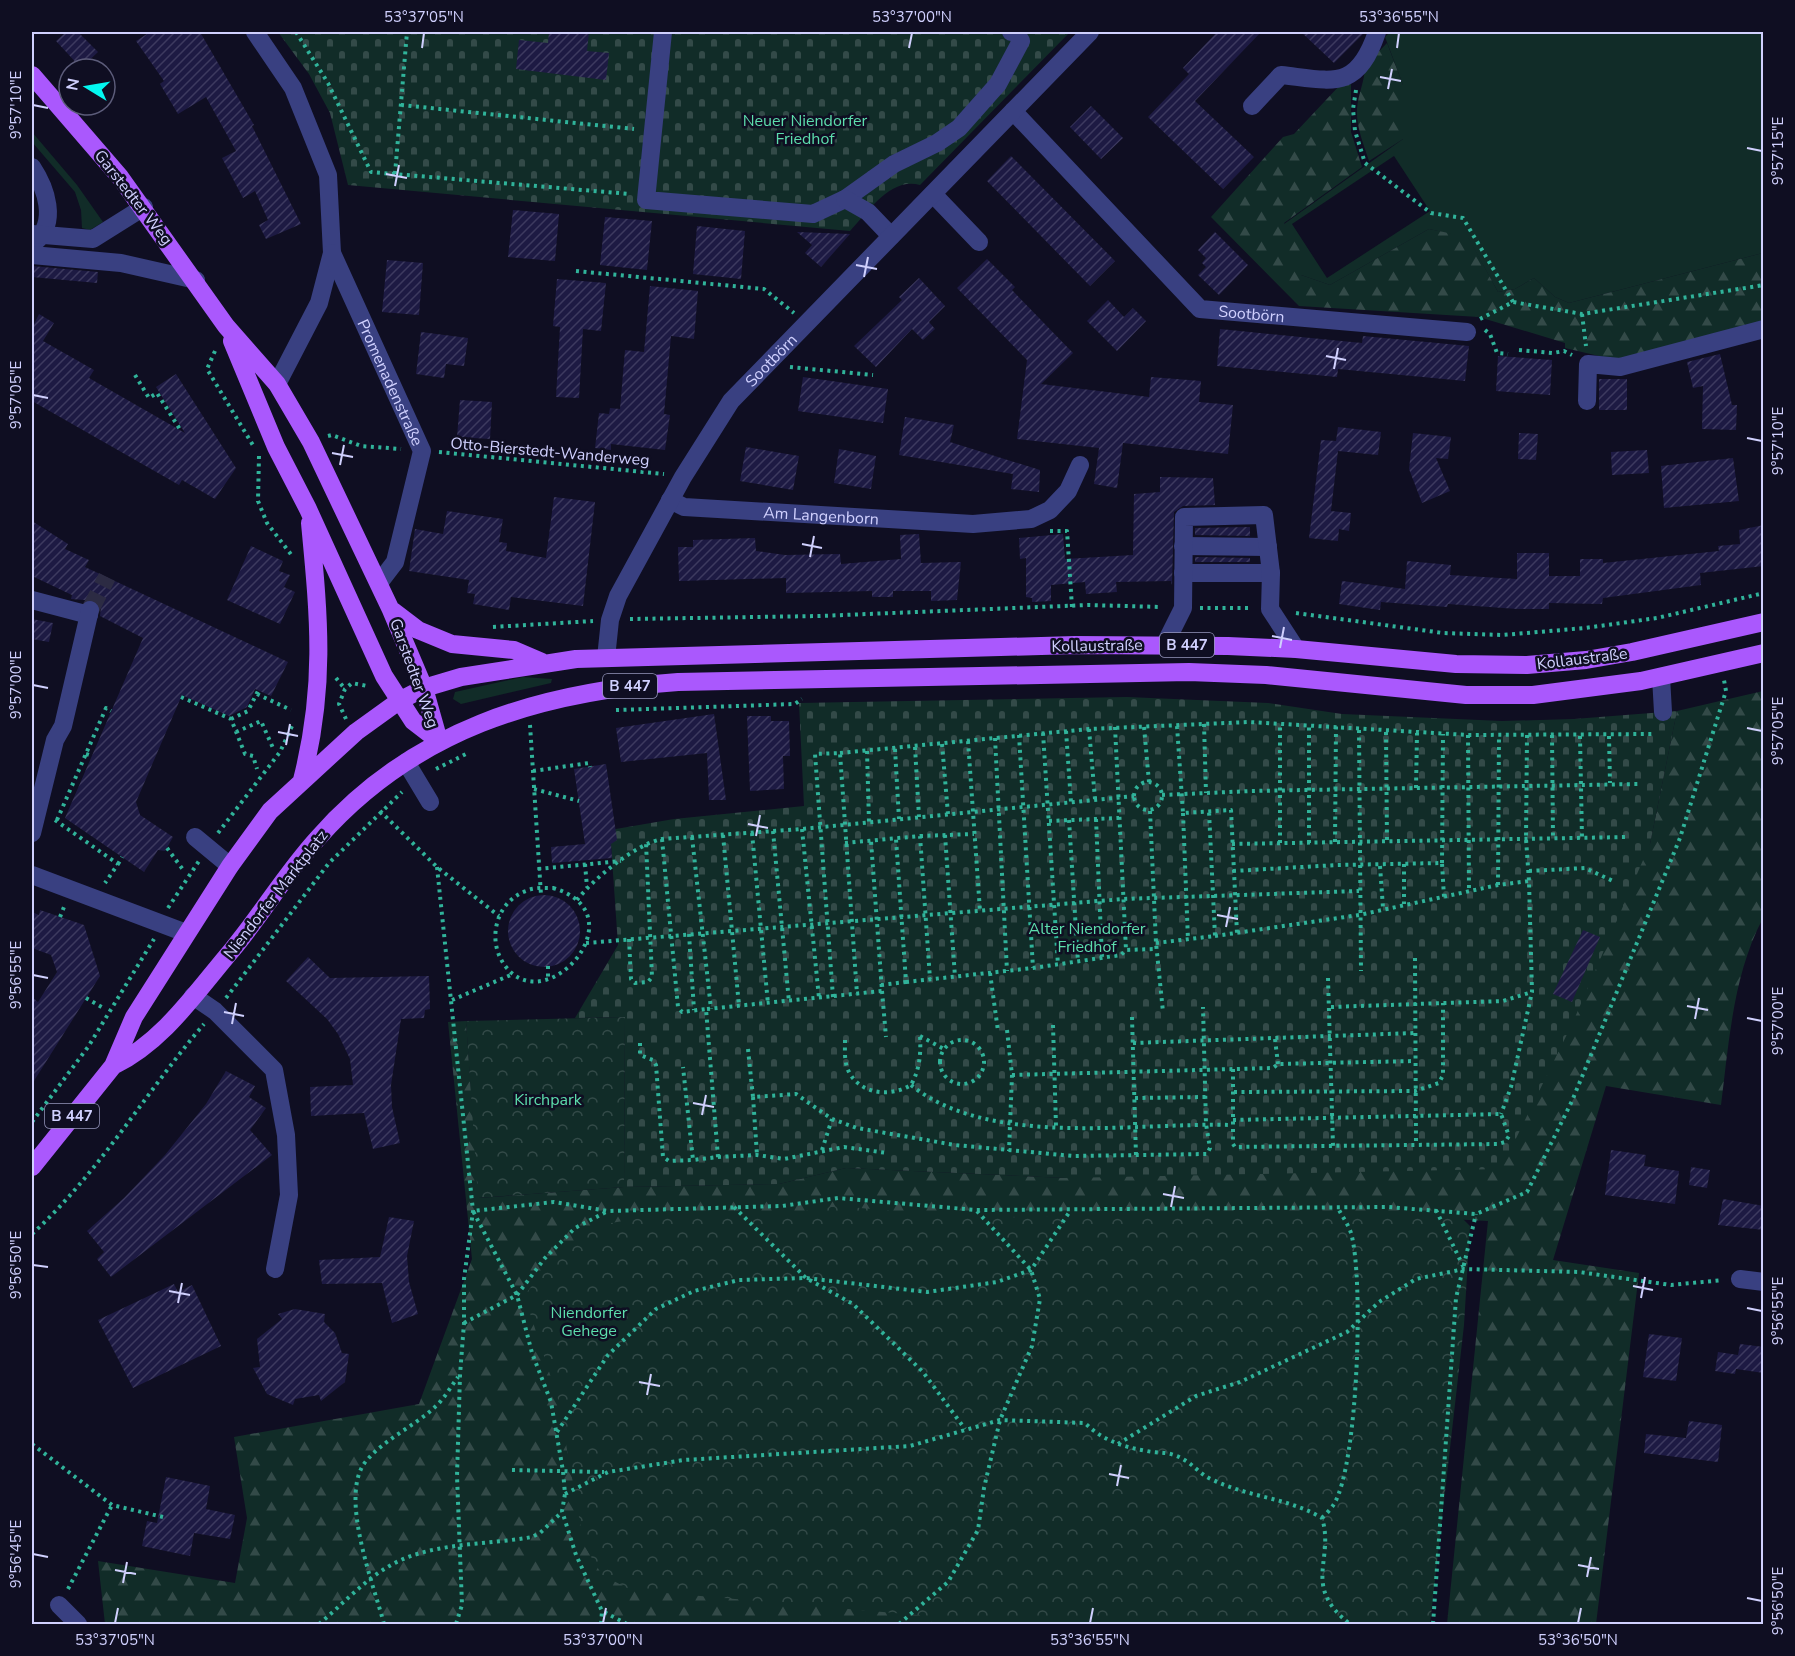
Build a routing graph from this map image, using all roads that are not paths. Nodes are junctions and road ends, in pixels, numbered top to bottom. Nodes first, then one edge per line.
1 (255, 32) edge
2 (663, 32) edge
3 (1090, 32) edge
4 (1377, 32) edge
5 (1022, 35) edge
6 (32, 75) edge
7 (1252, 106) dead end
8 (1012, 111) junction
9 (32, 167) edge
10 (933, 194) junction
11 (845, 199) junction
12 (144, 207) junction
13 (891, 236) junction
14 (36, 238) edge
15 (979, 242) dead end
16 (332, 253) junction
17 (32, 255) edge
18 (196, 280) junction
19 (226, 326) junction
20 (1467, 327) road end
21 (1764, 329) edge
22 (277, 384) junction
23 (1587, 401) dead end
24 (1080, 465) dead end
25 (670, 500) junction
26 (308, 509) junction
27 (1184, 546) junction
28 (1268, 547) junction
29 (1183, 573) junction
30 (1271, 573) junction
31 (379, 583) junction
32 (32, 600) edge
33 (392, 610) junction
34 (1764, 622) edge
35 (1165, 644) junction
36 (1296, 649) junction
37 (1764, 653) edge
38 (606, 658) junction
39 (544, 662) junction
40 (1661, 677) junction
41 (830, 680) joint
42 (424, 688) junction
43 (399, 701) junction
44 (1663, 712) dead end
45 (439, 741) junction
46 (406, 762) junction
47 (302, 780) junction
48 (430, 802) dead end
49 (32, 833) edge
50 (201, 842) road end
51 (230, 866) junction
52 (32, 875) edge
53 (186, 933) junction
54 (193, 996) junction
55 (113, 1066) junction
56 (32, 1167) edge
57 (275, 1269) dead end
58 (1740, 1279) road end
59 (1764, 1282) edge
60 (59, 1605) road end
61 (78, 1624) edge

1 - 16 street, Promenadenstraße
2 - 11 street
3 - 8 street, Sootbörn
4 - 7 street
5 - 11 street
6 - 12 main road, Garstedter Weg
8 - 10 street, Sootbörn
8 - 20 street, Sootbörn
9 - 14 street
10 - 13 street, Sootbörn
10 - 15 street
11 - 13 street
12 - 14 street
12 - 18 main road, Garstedter Weg
13 - 25 street, Sootbörn
16 - 22 street, Promenadenstraße
16 - 31 street, Promenadenstraße
17 - 18 street
18 - 19 main road, Garstedter Weg
19 - 22 main road, Garstedter Weg
19 - 26 main road, Garstedter Weg
21 - 23 street
22 - 31 main road, Garstedter Weg
24 - 25 street, Am Langenborn
25 - 38 street, Sootbörn
26 - 43 main road, Garstedter Weg
26 - 47 main road
27 - 28 street
27 - 28 street
27 - 29 street
28 - 30 street
29 - 30 street
29 - 35 street
30 - 36 street
31 - 33 main road, Garstedter Weg
32 - 49 street
33 - 39 main road
33 - 42 main road, Garstedter Weg
34 - 36 main road, Kollaustraße / B 447
35 - 36 main road, Kollaustraße / B 447
35 - 38 main road, Kollaustraße / B 447
37 - 40 main road, Kollaustraße / B 447
38 - 39 main road, B 447
39 - 42 main road, B 447
40 - 41 main road, Kollaustraße / B 447
40 - 44 street
41 - 45 main road, Niendorfer Marktplatz / B 447
42 - 43 main road, B 447
42 - 45 main road, Garstedter Weg
43 - 45 main road, Garstedter Weg
43 - 47 main road, B 447
45 - 46 main road, Niendorfer Marktplatz / B 447
46 - 48 street
46 - 54 main road, Niendorfer Marktplatz / B 447
47 - 51 main road, B 447
50 - 51 street
51 - 53 main road, B 447
52 - 53 street
53 - 55 main road, B 447
54 - 55 main road, Niendorfer Marktplatz / B 447
54 - 57 street
55 - 56 main road, B 447
58 - 59 street
60 - 61 street

